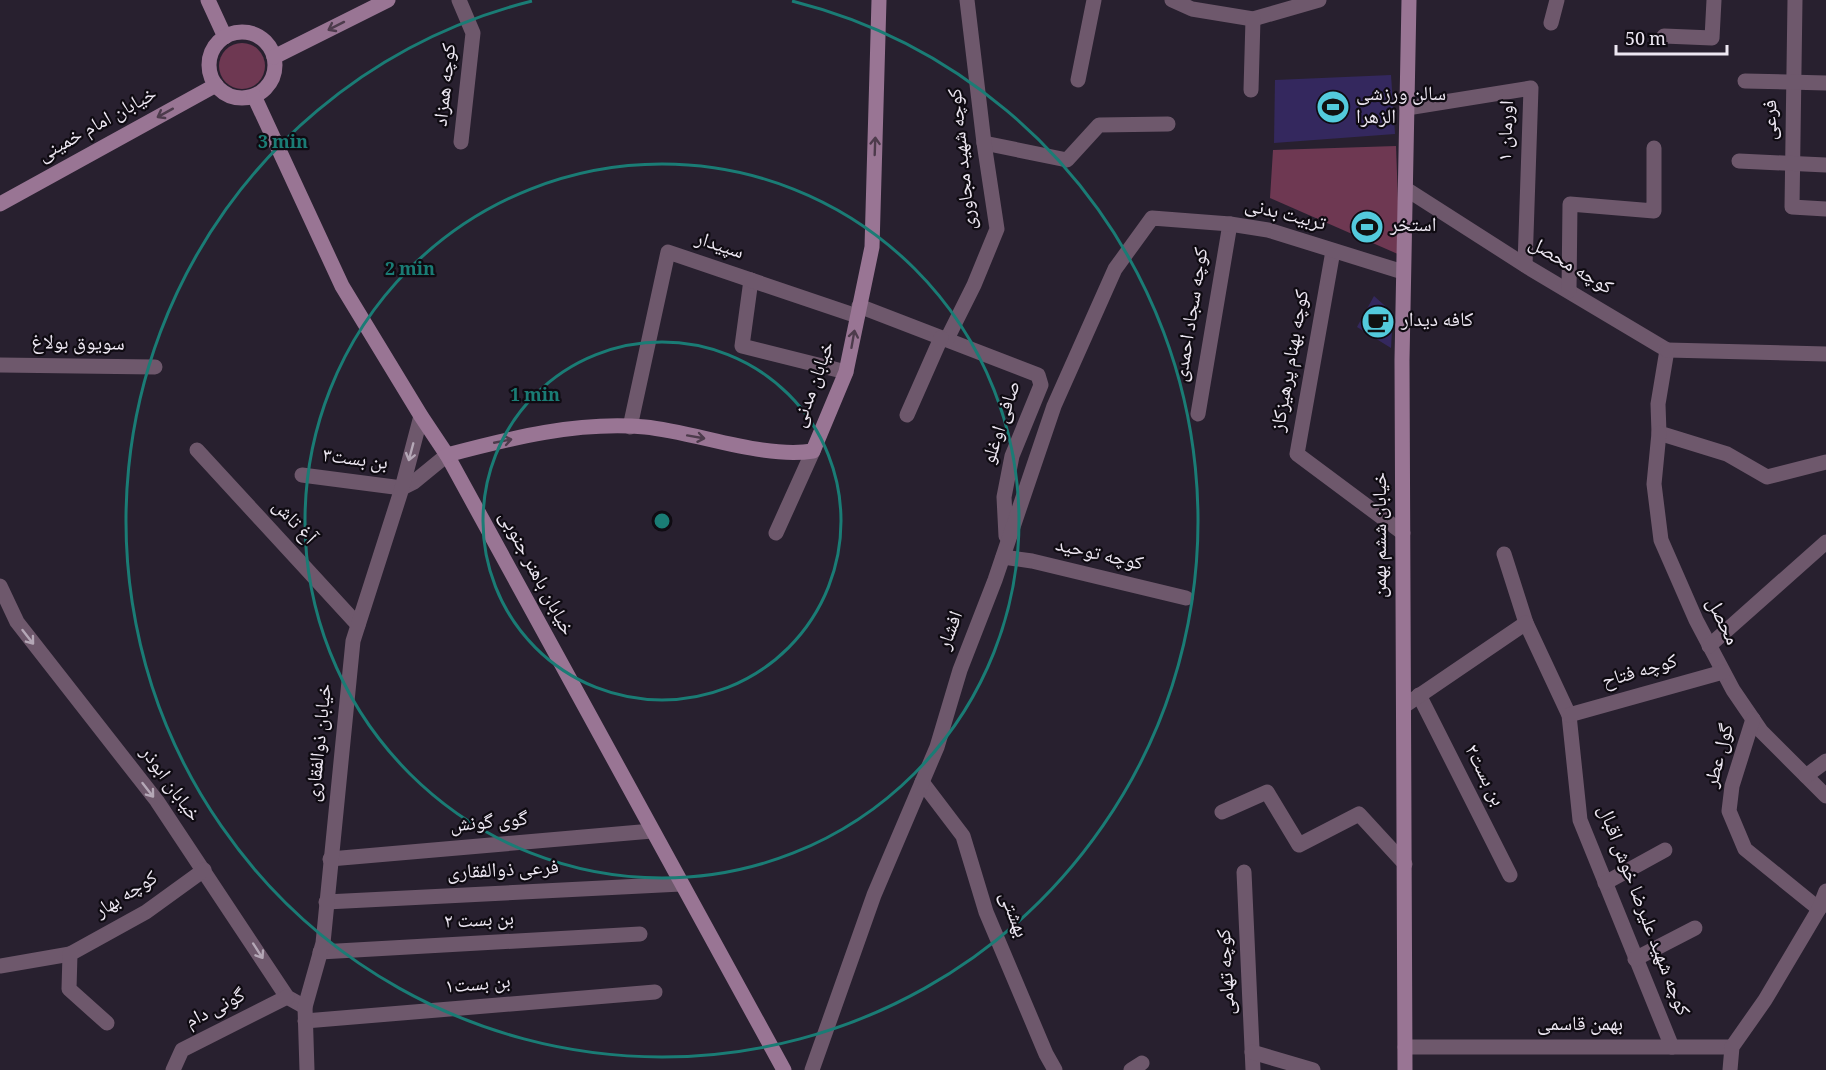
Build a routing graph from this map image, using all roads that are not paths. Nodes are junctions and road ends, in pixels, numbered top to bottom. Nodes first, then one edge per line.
1 (208, 0) edge
2 (388, 0) edge
3 (459, 0) edge
4 (879, 0) edge
5 (967, 0) edge
6 (1094, 0) edge
7 (1172, 0) edge
8 (1319, 0) edge
9 (1409, 0) edge
10 (1557, 0) edge
11 (1714, 0) edge
12 (1795, 0) edge
13 (1253, 19) junction
14 (1551, 23) dead end
15 (1664, 36) dead end
16 (225, 37) junction
17 (274, 57) junction
18 (1077, 80) dead end
19 (1745, 81) dead end
20 (1794, 82) junction
21 (1826, 83) edge
22 (216, 85) junction
23 (1251, 90) dead end
24 (254, 96) junction
25 (1407, 108) junction
26 (1168, 124) dead end
27 (461, 142) dead end
28 (984, 143) junction
29 (1654, 148) dead end
30 (1739, 161) dead end
31 (1793, 163) junction
32 (1826, 165) edge
33 (1407, 189) junction
34 (0, 204) edge
35 (1826, 209) edge
36 (1152, 218) joint
37 (1230, 224) junction
38 (1333, 250) junction
39 (1526, 265) junction
40 (1403, 272) junction
41 (750, 280) junction
42 (1569, 291) junction
43 (858, 311) junction
44 (944, 339) junction
45 (1667, 350) junction
46 (1826, 354) edge
47 (0, 364) edge
48 (155, 367) dead end
49 (846, 372) junction
50 (1198, 414) dead end
51 (907, 415) dead end
52 (420, 416) junction
53 (630, 427) junction
54 (1659, 433) junction
55 (197, 450) dead end
56 (813, 451) junction
57 (447, 455) junction
58 (1826, 462) edge
59 (302, 475) dead end
60 (402, 488) junction
61 (1403, 533) junction
62 (776, 534) dead end
63 (1826, 543) edge
64 (1005, 551) junction
65 (1504, 554) dead end
66 (0, 586) edge
67 (1186, 598) dead end
68 (1526, 623) junction
69 (358, 625) junction
70 (1709, 646) junction
71 (1723, 672) junction
72 (1419, 695) junction
73 (1404, 706) junction
74 (1569, 715) junction
75 (1753, 719) junction
76 (1826, 761) edge
77 (1806, 776) junction
78 (922, 782) junction
79 (1826, 796) edge
80 (1222, 812) dead end
81 (652, 831) junction
82 (1665, 850) dead end
83 (330, 859) junction
84 (1405, 864) junction
85 (204, 870) junction
86 (1244, 872) dead end
87 (1510, 875) dead end
88 (1605, 883) junction
89 (681, 884) junction
90 (1826, 891) edge
91 (326, 902) junction
92 (1819, 909) junction
93 (1695, 928) dead end
94 (640, 934) dead end
95 (320, 952) junction
96 (70, 954) junction
97 (1635, 959) junction
98 (0, 966) edge
99 (655, 992) dead end
100 (287, 997) junction
101 (305, 1014) junction
102 (107, 1023) dead end
103 (1405, 1047) junction
104 (1672, 1047) junction
105 (1732, 1047) junction
106 (1252, 1052) junction
107 (173, 1070) edge
108 (307, 1070) edge
109 (784, 1070) edge
110 (812, 1070) edge
111 (1055, 1070) edge
112 (1253, 1070) edge
113 (1313, 1070) edge
114 (1405, 1070) edge
115 (1730, 1070) edge

1 - 16 street
2 -> 17 street
3 - 27 street, کوچه همزاد
43 -> 4 street, خیابان مدنی
5 - 28 street, کوچه شهید مجاوری
6 - 18 street
7 - 13 street
8 - 13 street
9 - 25 street, خیابان ششم بهمن
10 - 14 street
11 - 15 street
12 - 20 street, فرعی
13 - 23 street
16 - 17 street
16 - 22 street
17 - 24 street
19 - 20 street
20 - 21 street
20 - 31 street, فرعی
22 - 24 street
22 -> 34 street, خیابان امام خمینی
24 - 52 street, خیابان باهنر جنوبی
25 - 33 street, خیابان ششم بهمن
25 - 39 street, اورمان ۱
26 - 28 street
28 - 44 street, کوچه شهید مجاوری
29 - 42 street
30 - 31 street
31 - 32 street
31 - 35 street, فرعی
33 - 39 street, کوچه محصل
33 - 40 street, خیابان ششم بهمن
36 - 37 street, تربیت بدنی
36 - 64 street, افشار
37 - 38 street, تربیت بدنی
37 - 50 street, کوچه سجاد احمدی
38 - 40 street, تربیت بدنی
38 - 61 street, کوچه بهنام پرهیزکاز
39 - 42 street, کوچه محصل
40 - 61 street, خیابان ششم بهمن
41 - 43 street, سپیدار
41 - 49 street
41 - 53 street, سپیدار
42 - 45 street, کوچه محصل
43 - 44 street, سپیدار
49 -> 43 street, خیابان مدنی
44 - 51 street, کوچه شهید مجاوری
44 - 64 street, صافی اوغلو
45 - 46 street
45 - 54 street, محصل
47 - 48 street, سویوق بولاغ
49 - 56 street, خیابان مدنی
52 - 57 street, خیابان باهنر جنوبی
52 -> 60 street, خیابان ذوالفقاری
53 -> 56 street, خیابان مدنی
57 -> 53 street, خیابان مدنی
54 - 58 street
54 - 70 street, محصل
55 - 69 street, آغ تاش
56 - 62 street
57 - 60 street
57 - 81 street, خیابان باهنر جنوبی
59 - 60 street, بن بست۳
60 - 69 street, خیابان ذوالفقاری
61 - 73 street, خیابان ششم بهمن
63 - 70 street
64 - 67 street, کوچه توحید
64 - 78 street, افشار
65 - 68 street, کوچه شهید علیرضا خوش اقبال
66 -> 85 street, خیابان ابوذر
68 - 72 street
68 - 74 street, کوچه شهید علیرضا خوش اقبال
69 - 83 street, خیابان ذوالفقاری
70 - 71 street, محصل
71 - 74 street, کوچه فتاح
71 - 75 street, محصل
72 - 73 street
72 - 87 street, بن بست۲
73 - 84 street, خیابان ششم بهمن
74 - 88 street, کوچه شهید علیرضا خوش اقبال
75 - 77 street, محصل
75 - 92 street, گول عطر
76 - 77 street
77 - 79 street, محصل
78 - 110 street, افشار
78 - 111 street, بهشتی
80 - 84 street
81 - 83 street, گوی گونش
81 - 89 street, خیابان باهنر جنوبی
82 - 88 street
83 - 91 street, خیابان ذوالفقاری
84 - 103 street, خیابان ششم بهمن
85 - 96 street, کوچه بهار
85 -> 100 street, خیابان ابوذر
86 - 106 street, کوچه تهامی
88 - 97 street, کوچه شهید علیرضا خوش اقبال
89 - 91 street, فرعی ذوالفقاری
89 - 109 street, خیابان باهنر جنوبی
90 - 92 street
91 - 95 street, خیابان ذوالفقاری
92 - 105 street
93 - 97 street
94 - 95 street, بن بست ۲
95 - 101 street, خیابان ذوالفقاری
96 - 98 street, کوچه بهار
96 - 102 street
97 - 104 street, کوچه شهید علیرضا خوش اقبال
99 - 101 street, بن بست۱
100 - 101 street
100 - 107 street, گونی دام
101 - 108 street, خیابان ذوالفقاری
103 - 104 street, بهمن قاسمی
103 - 114 street, خیابان ششم بهمن
104 - 105 street, بهمن قاسمی
105 - 115 street
106 - 112 street, کوچه تهامی
106 - 113 street

